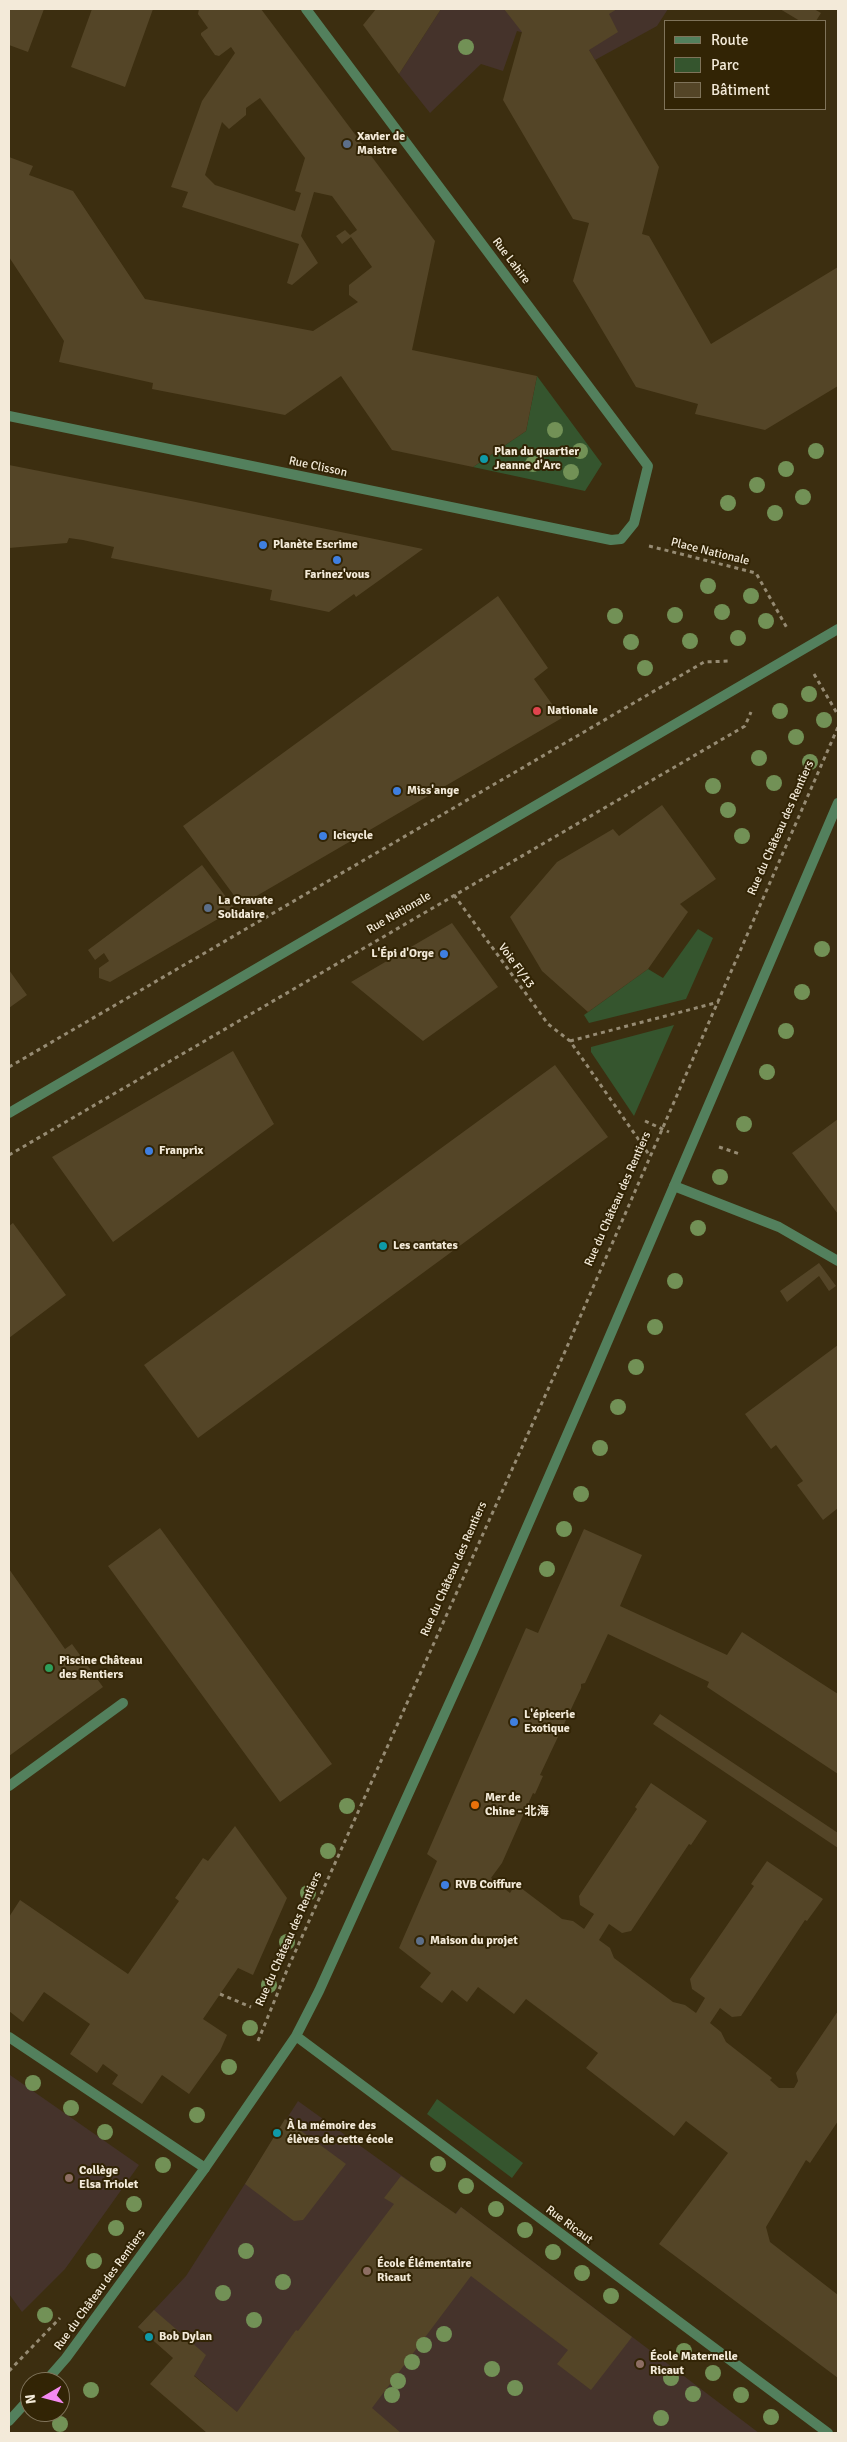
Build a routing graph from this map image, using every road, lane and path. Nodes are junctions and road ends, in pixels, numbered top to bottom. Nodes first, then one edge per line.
1 (306, 9) edge
2 (9, 416) edge
3 (622, 539) junction
4 (838, 629) edge
5 (790, 632) dead end
6 (774, 667) junction
7 (811, 668) dead end
8 (753, 709) dead end
9 (838, 714) edge
10 (838, 727) edge
11 (838, 803) edge
12 (454, 895) junction
13 (719, 1002) junction
14 (570, 1041) junction
15 (9, 1067) edge
16 (9, 1112) edge
17 (9, 1155) edge
18 (650, 1156) junction
19 (674, 1186) junction
20 (838, 1260) edge
21 (123, 1703) dead end
22 (9, 1786) edge
23 (220, 1994) dead end
24 (251, 2007) dead end
25 (296, 2036) junction
26 (9, 2037) edge
27 (256, 2045) dead end
28 (205, 2168) junction
29 (65, 2312) dead end
30 (9, 2371) edge
31 (53, 2372) edge
32 (20, 2408) edge
33 (9, 2420) edge
34 (828, 2433) edge

1 - 3 street, Rue Lahire
2 - 3 street, Rue Clisson
3 - 5 path, Place Nationale
4 - 6 street, Rue Nationale
6 - 15 path
6 - 16 street, Rue Nationale
7 - 9 path
8 - 12 path, Rue Nationale
10 - 13 path, Rue du Château des Rentiers
11 - 19 street, Rue du Château des Rentiers
12 - 14 path, Voie FI/13
12 - 17 path, Rue Nationale
13 - 14 path
13 - 18 path, Rue du Château des Rentiers
14 - 18 path, Voie FI/13
18 - 27 path, Rue du Château des Rentiers
19 - 20 street
19 - 25 street, Rue du Château des Rentiers
21 - 22 street
23 - 24 path
25 - 28 street, Rue du Château des Rentiers
25 - 34 street, Rue Ricaut
26 - 28 street
28 - 31 street, Rue du Château des Rentiers
29 - 30 path, Rue du Château des Rentiers
32 - 33 street

